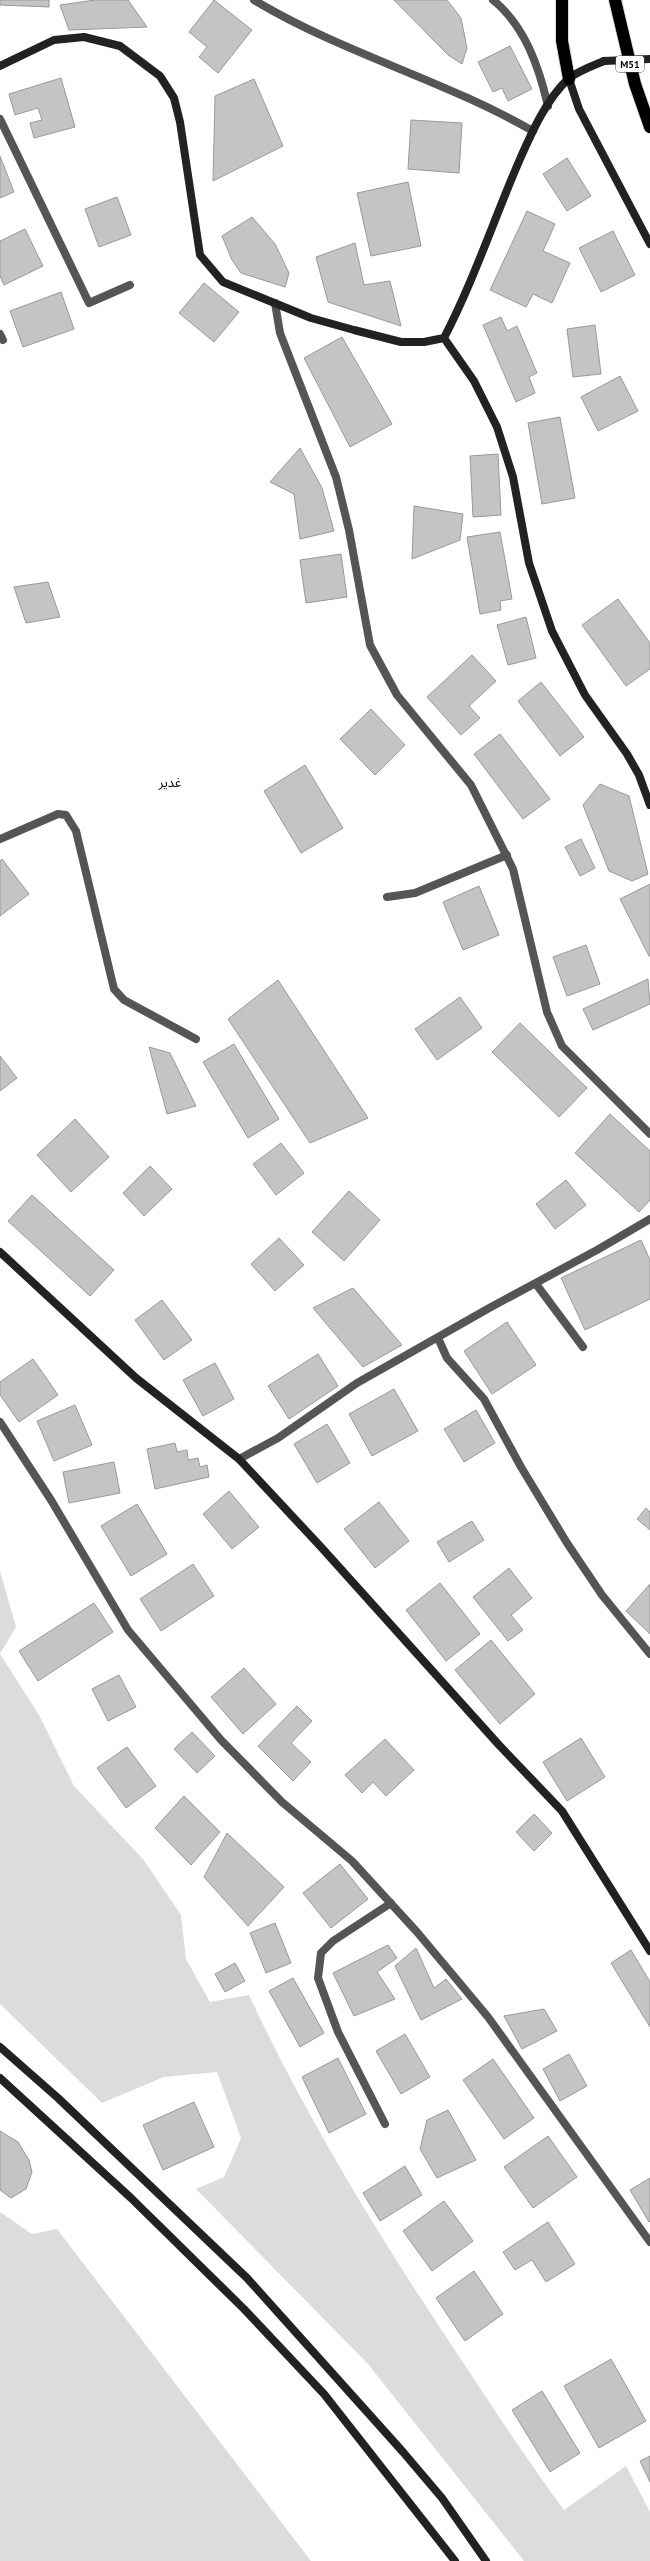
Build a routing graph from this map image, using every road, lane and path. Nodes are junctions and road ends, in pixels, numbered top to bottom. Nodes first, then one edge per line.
1 (254, 0) edge
2 (493, 0) edge
3 (562, 0) edge
4 (615, 0) edge
5 (650, 59) edge
6 (0, 66) edge
7 (569, 79) junction
8 (548, 106) junction
9 (0, 119) edge
10 (650, 126) edge
11 (533, 132) junction
12 (650, 244) edge
13 (130, 285) dead end
14 (274, 303) junction
15 (444, 338) junction
16 (650, 805) edge
17 (0, 839) edge
18 (507, 855) junction
19 (386, 897) dead end
20 (196, 1039) dead end
21 (650, 1134) edge
22 (650, 1219) edge
23 (0, 1252) edge
24 (536, 1284) junction
25 (438, 1338) junction
26 (583, 1347) dead end
27 (0, 1422) edge
28 (239, 1459) junction
29 (650, 1654) edge
30 (391, 1904) junction
31 (650, 1951) edge
32 (0, 2047) edge
33 (0, 2078) edge
34 (385, 2124) dead end
35 (650, 2242) edge
36 (455, 2561) edge
37 (486, 2561) edge

1 - 11 street
2 - 8 street
3 - 7 highway
4 - 10 highway, M51
5 - 7 street, bridge
6 - 14 street
7 - 8 street
7 - 12 street
8 - 11 street
9 - 13 street
11 - 15 street
14 - 15 street
14 - 18 street
15 - 16 street
17 - 20 street
18 - 19 street
18 - 21 street
22 - 24 street
23 - 28 street
24 - 25 street
24 - 26 street
25 - 28 street
25 - 29 street
27 - 30 street
28 - 31 street
30 - 34 street
30 - 35 street
32 - 37 street
33 - 36 street

